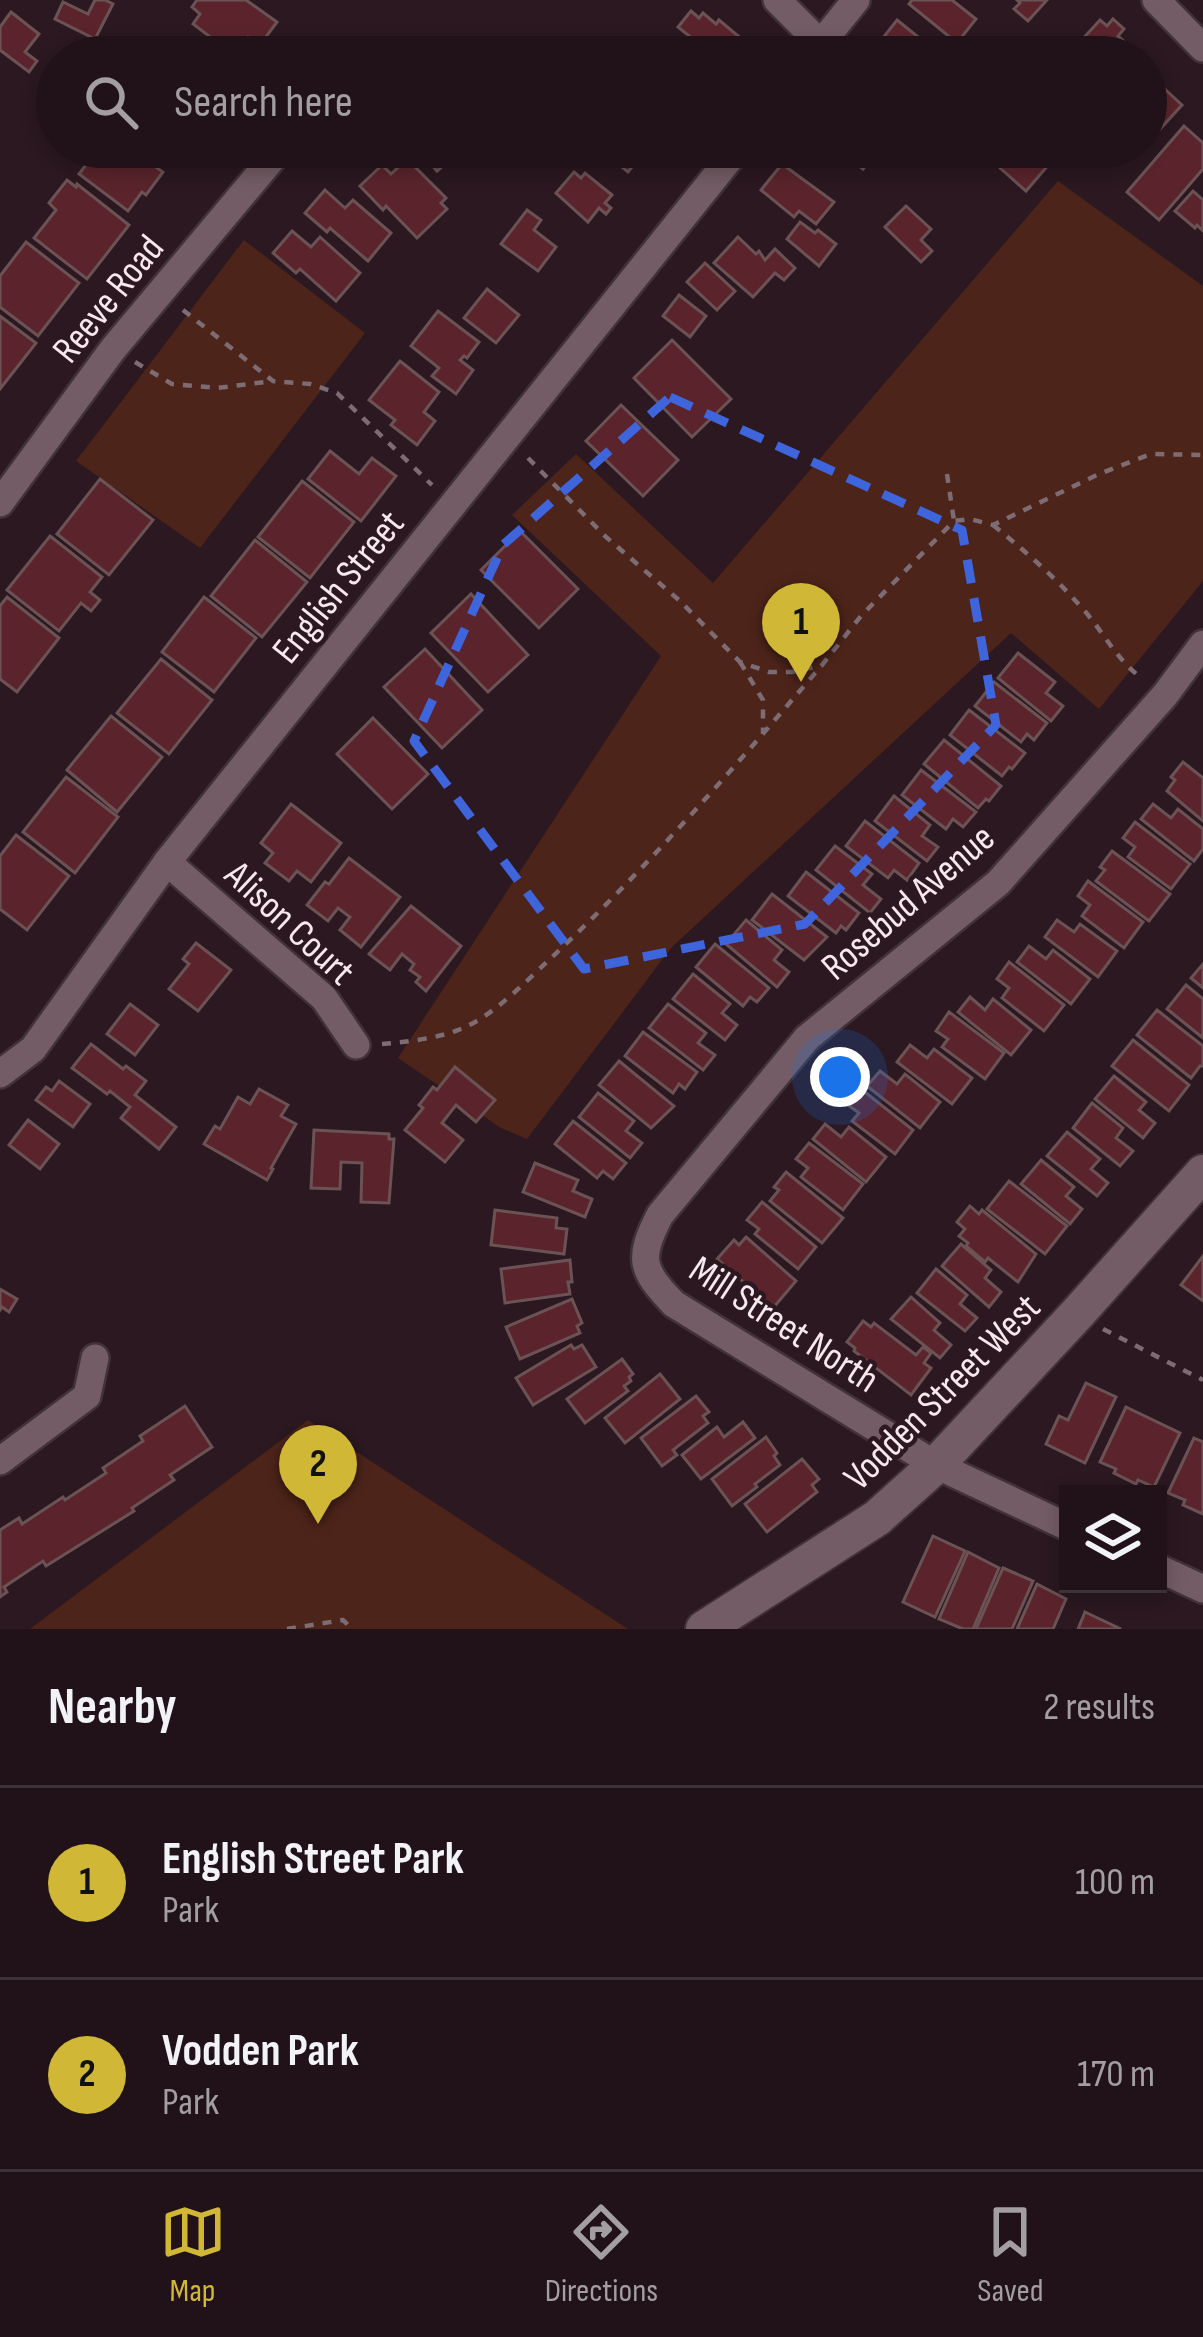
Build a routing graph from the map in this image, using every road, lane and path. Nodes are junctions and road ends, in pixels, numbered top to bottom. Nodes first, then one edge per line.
1 (777, 0) edge
2 (856, 0) edge
3 (1156, 0) edge
4 (805, 36) edge
5 (827, 36) edge
6 (1203, 48) edge
7 (263, 168) edge
8 (722, 168) edge
9 (160, 291) junction
10 (113, 349) junction
11 (273, 381) junction
12 (506, 436) junction
13 (1203, 455) edge
14 (947, 474) dead end
15 (0, 503) edge
16 (452, 505) junction
17 (954, 520) junction
18 (993, 525) junction
19 (1203, 644) edge
20 (740, 662) junction
21 (822, 665) junction
22 (1165, 694) junction
23 (763, 734) junction
24 (166, 862) junction
25 (356, 1046) joint
26 (0, 1073) edge
27 (1203, 1173) edge
28 (660, 1215) joint
29 (1077, 1314) junction
30 (95, 1358) dead end
31 (1203, 1380) edge
32 (0, 1462) edge
33 (936, 1465) junction
34 (1059, 1523) edge
35 (1167, 1572) edge
36 (1203, 1589) edge
37 (287, 1629) edge
38 (352, 1629) edge
39 (704, 1629) edge

1 - 4 street
2 - 5 street
3 - 6 street
7 - 9 street, Reeve Road
8 - 12 street, English Street
9 - 10 street, Reeve Road
9 - 11 path
10 - 11 path
10 - 15 street, Reeve Road
11 - 16 path
12 - 16 street, English Street
12 - 20 path
13 - 18 path
14 - 17 path
16 - 24 street, English Street
17 - 18 path
17 - 21 path
18 - 22 path
19 - 22 street, Rosebud Avenue
20 - 21 path
20 - 23 path
21 - 23 path
22 - 28 street, Rosebud Avenue
23 - 25 path
24 - 25 street, Alison Court
24 - 26 street, English Street
27 - 29 street, Vodden Street West
28 - 33 street, Mill Street North
29 - 31 path
29 - 33 street, Vodden Street West
30 - 32 street
33 - 34 street, Mill Street North
33 - 39 street, Vodden Street West
35 - 36 street
37 - 38 path

